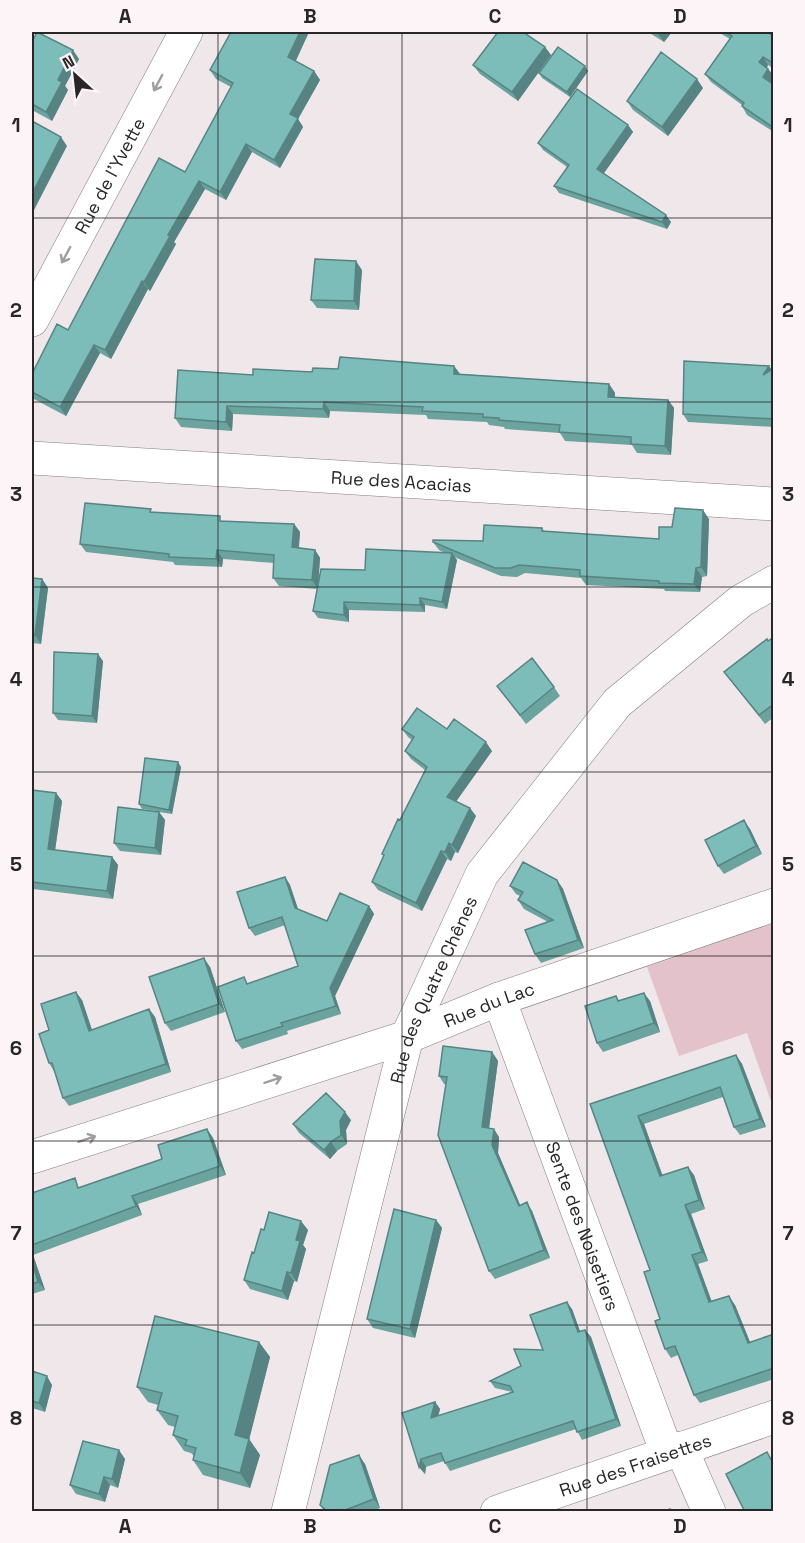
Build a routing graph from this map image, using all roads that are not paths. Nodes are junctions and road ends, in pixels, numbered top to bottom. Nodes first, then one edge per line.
1 (186, 32) edge
2 (32, 320) edge
3 (32, 458) edge
4 (774, 504) edge
5 (774, 582) edge
6 (774, 905) edge
7 (499, 999) junction
8 (407, 1037) junction
9 (32, 1157) edge
10 (774, 1417) edge
11 (674, 1451) junction
12 (288, 1512) edge
13 (497, 1512) edge
14 (709, 1512) edge

1 -> 2 street, Rue de l'Yvette
3 - 4 street, Rue des Acacias
5 - 8 street, Rue des Quatre Chênes
6 - 7 street, Rue du Lac
7 - 8 street, Rue du Lac
7 - 11 street, Sente des Noisetiers
9 -> 8 street, Rue du Lac
8 - 12 street, Rue des Quatre Chênes
10 - 11 street, Rue des Fraisettes
11 - 13 street, Rue des Fraisettes
11 - 14 street, Sente des Noisetiers

